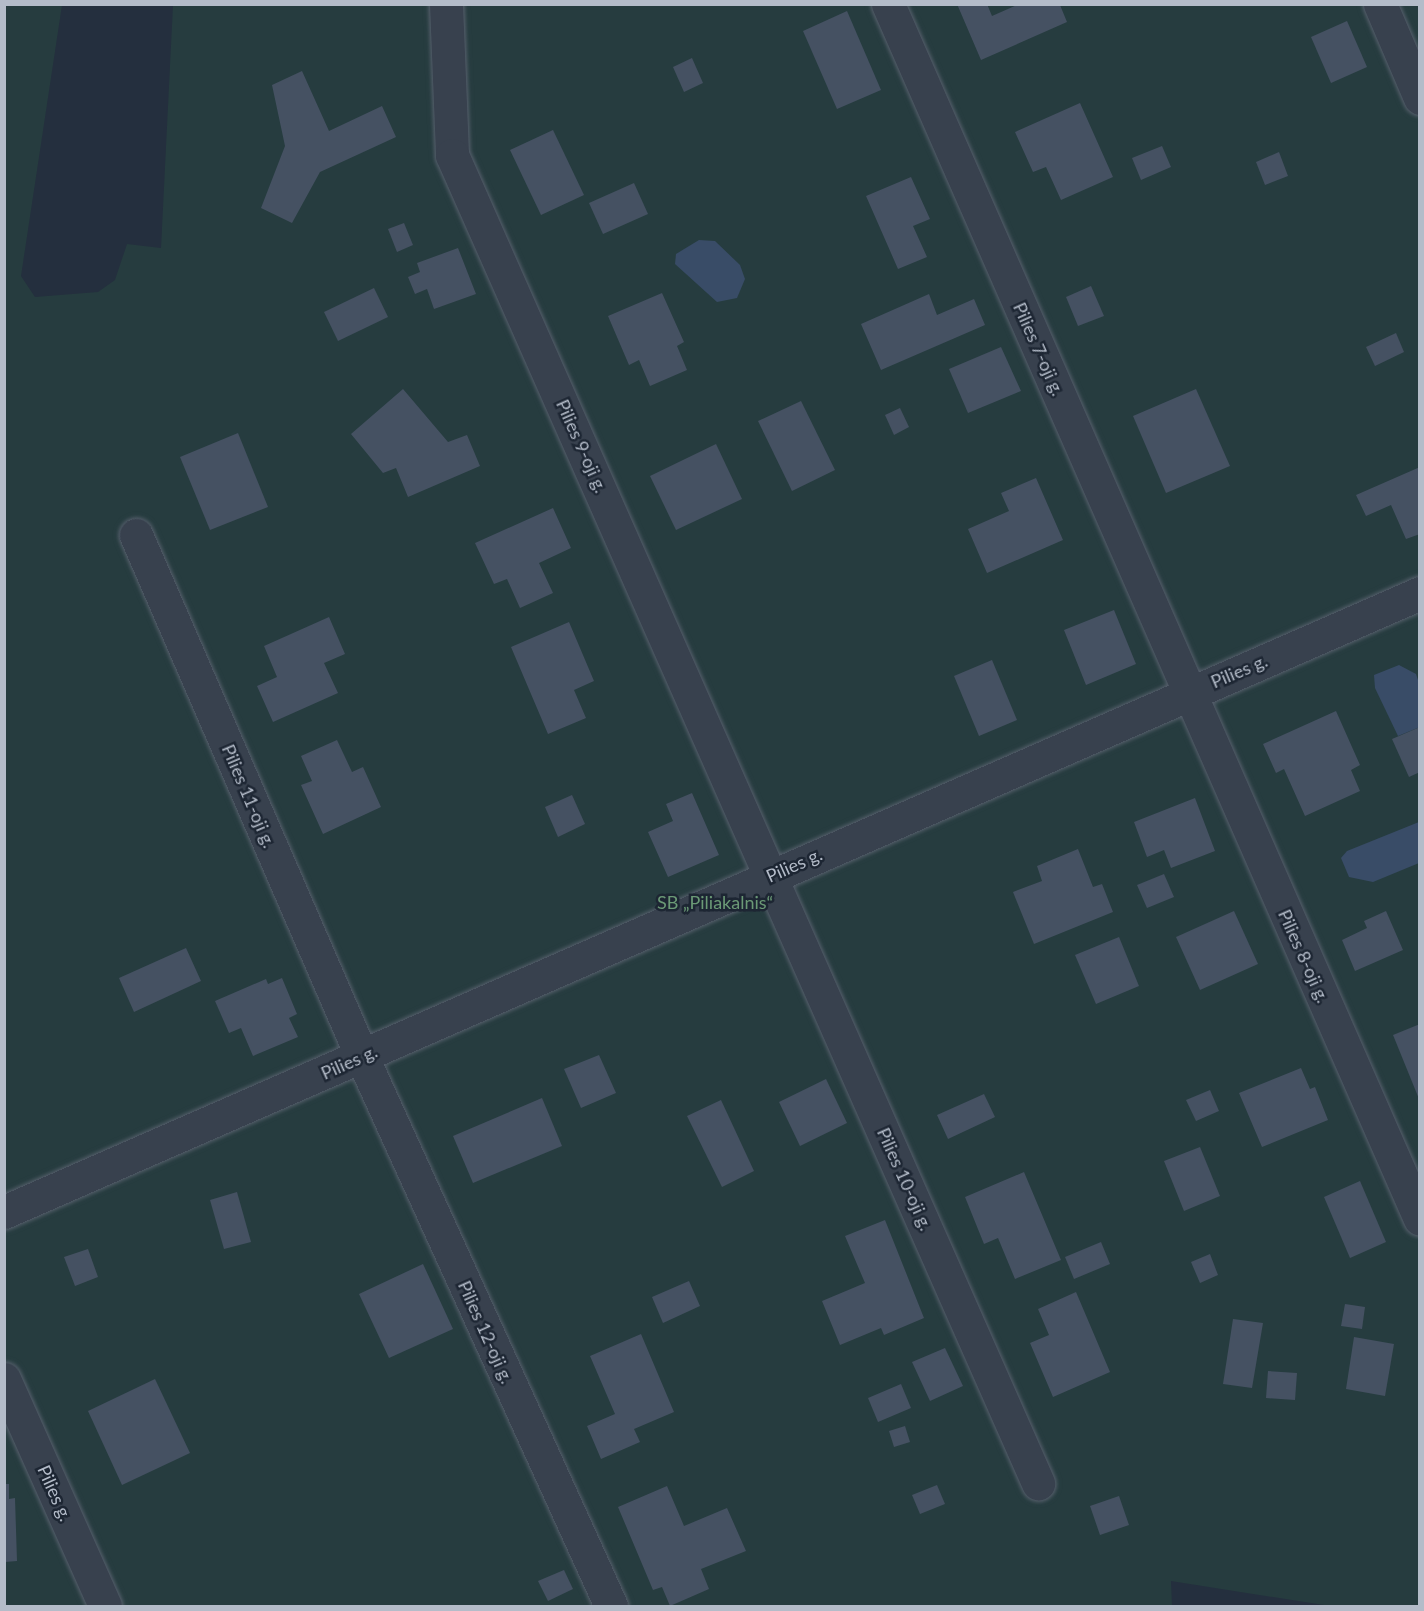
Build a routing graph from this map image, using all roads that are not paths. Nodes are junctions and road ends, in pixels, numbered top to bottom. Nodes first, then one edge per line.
1 (446, 4) edge
2 (888, 4) edge
3 (1380, 4) edge
4 (1419, 98) edge
5 (136, 535) dead end
6 (1419, 593) edge
7 (1189, 693) junction
8 (772, 874) junction
9 (362, 1057) junction
10 (4, 1212) edge
11 (1419, 1220) edge
12 (4, 1379) edge
13 (1038, 1484) dead end
14 (105, 1606) edge
15 (611, 1606) edge

1 - 8 street, Pilies 9-oji g.
2 - 7 street, Pilies 7-oji g.
3 - 4 street
5 - 9 street, Pilies 11-oji g.
6 - 7 street, Pilies g.
7 - 8 street, Pilies g.
7 - 11 street, Pilies 8-oji g.
8 - 9 street, Pilies g.
8 - 13 street, Pilies 10-oji g.
9 - 10 street, Pilies g.
9 - 15 street, Pilies 12-oji g.
12 - 14 street, Pilies g.

